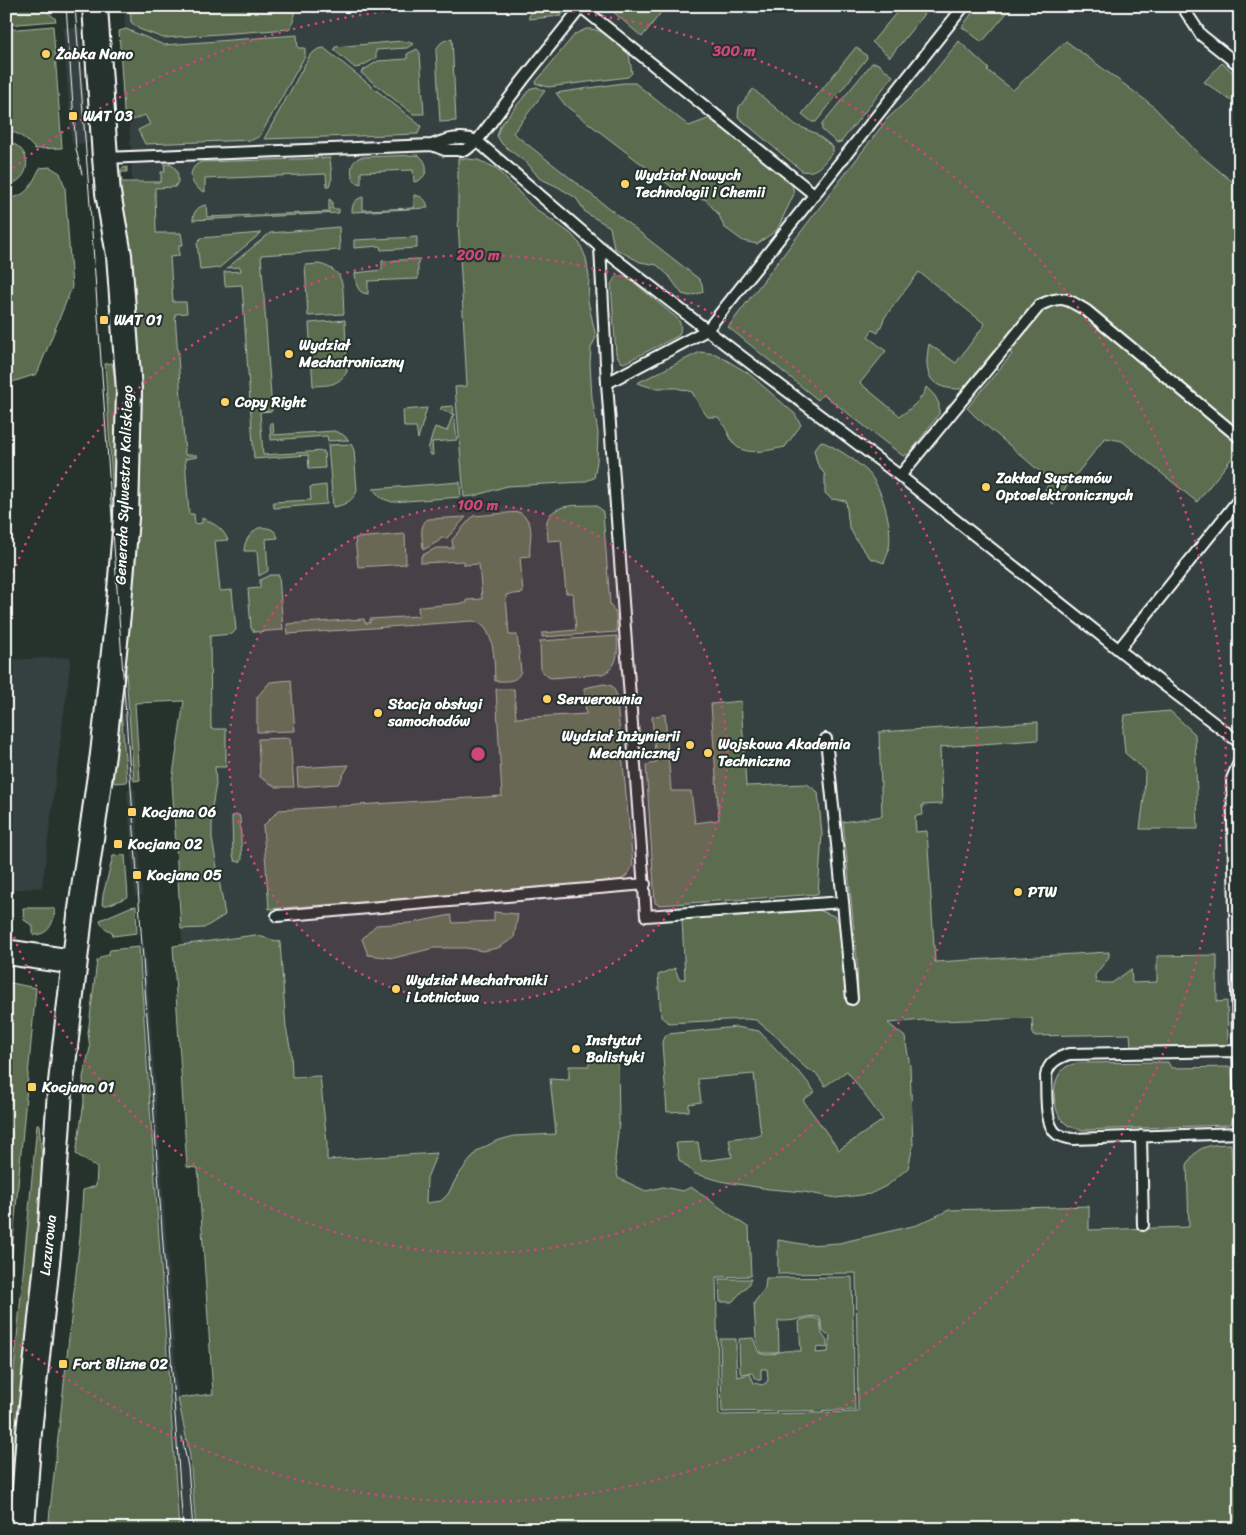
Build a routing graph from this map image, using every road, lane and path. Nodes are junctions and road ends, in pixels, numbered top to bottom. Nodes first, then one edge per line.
1 (94, 6) edge
2 (581, 6) edge
3 (964, 6) edge
4 (1182, 6) edge
5 (1240, 66) edge
6 (477, 141) junction
7 (105, 158) junction
8 (815, 195) junction
9 (600, 247) junction
10 (707, 330) junction
11 (607, 383) junction
12 (1240, 438) edge
13 (900, 476) junction
14 (1240, 498) edge
15 (1119, 649) junction
16 (826, 739) dead end
17 (1240, 743) edge
18 (1240, 760) edge
19 (644, 884) junction
20 (843, 902) junction
21 (277, 916) dead end
22 (6, 952) edge
23 (74, 962) junction
24 (852, 999) dead end
25 (1238, 1051) junction
26 (1240, 1125) edge
27 (1240, 1133) edge
28 (1141, 1136) junction
29 (1143, 1225) dead end
30 (22, 1529) edge

1 - 7 street, Generała Sylwestra Kaliskiego
2 - 6 lane
2 - 8 lane
3 - 8 lane
4 - 5 lane
6 - 7 lane
6 - 9 lane
7 - 23 street, Generała Sylwestra Kaliskiego
8 - 10 lane
9 - 10 lane
9 - 11 lane
10 - 11 lane
10 - 13 lane
11 - 19 lane
12 - 13 lane
13 - 15 lane
14 - 15 lane
15 - 17 lane
16 - 20 lane
18 - 25 lane
19 - 20 lane
19 - 21 lane
20 - 24 lane
22 - 23 street
23 - 30 street, Lazurowa
25 - 26 lane
25 - 28 lane
27 - 28 lane
28 - 29 lane

